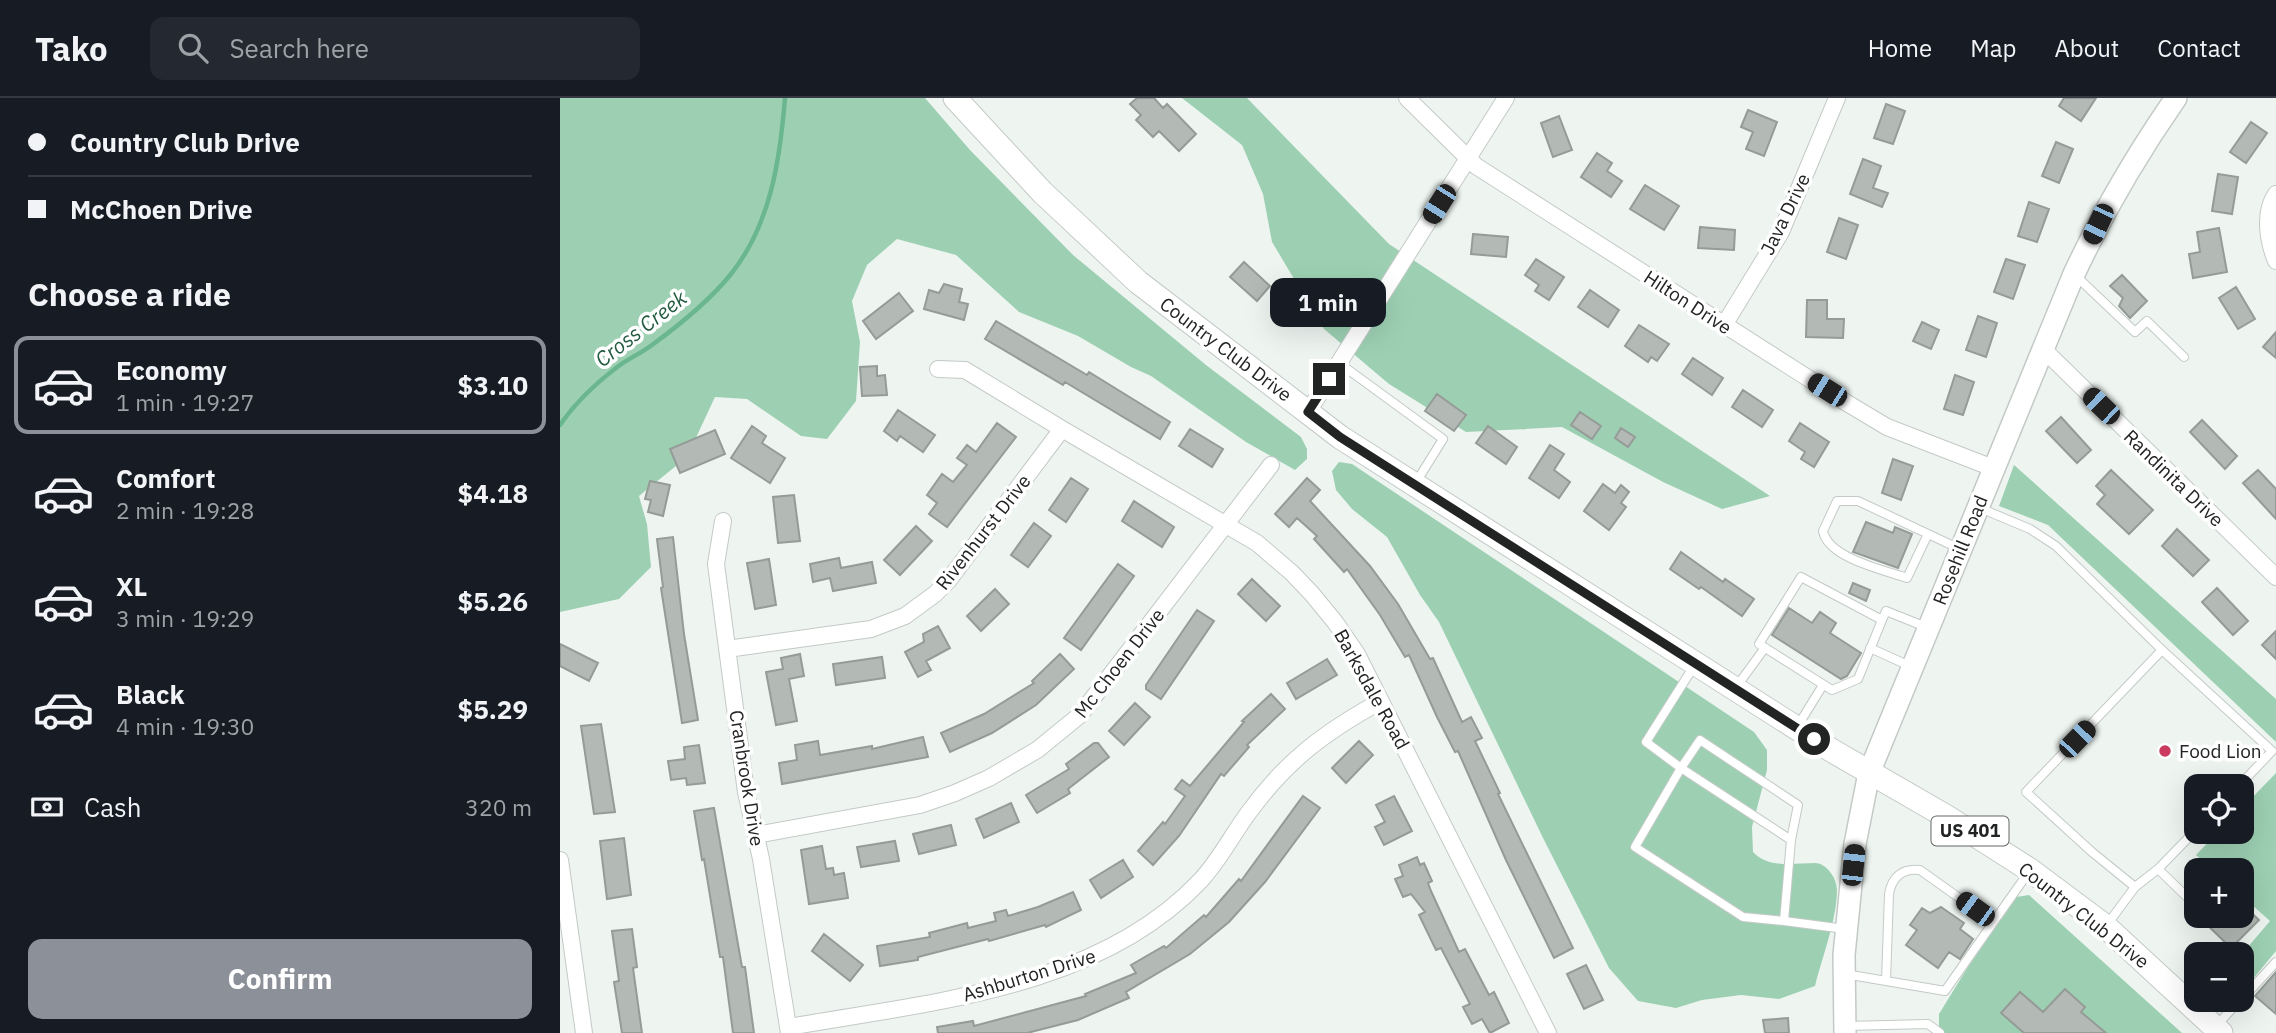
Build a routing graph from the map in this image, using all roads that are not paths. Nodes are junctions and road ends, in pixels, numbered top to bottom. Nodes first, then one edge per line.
1 (955, 98) edge
2 (1406, 98) edge
3 (1506, 98) edge
4 (1837, 98) edge
5 (2176, 98) edge
6 (1468, 158) junction
7 (2276, 194) edge
8 (2276, 261) edge
9 (2074, 274) junction
10 (1724, 325) junction
11 (2042, 348) junction
12 (2185, 357) dead end
13 (1339, 363) junction
14 (938, 369) dead end
15 (1308, 412) junction
16 (1062, 429) junction
17 (1271, 465) dead end
18 (1993, 468) junction
19 (1415, 485) junction
20 (1978, 507) junction
21 (723, 521) dead end
22 (1226, 523) junction
23 (1928, 534) junction
24 (1960, 549) junction
25 (2276, 577) edge
26 (1882, 620) junction
27 (1928, 628) junction
28 (1870, 648) junction
29 (727, 649) junction
30 (1764, 649) junction
31 (2162, 650) junction
32 (1696, 664) junction
33 (1912, 667) junction
34 (1823, 685) junction
35 (1735, 689) junction
36 (1381, 701) junction
37 (1796, 728) junction
38 (1681, 768) junction
39 (1869, 773) junction
40 (2250, 774) edge
41 (755, 835) junction
42 (1791, 840) junction
43 (2184, 842) edge
44 (560, 860) edge
45 (2158, 869) junction
46 (2030, 870) junction
47 (2135, 887) junction
48 (2184, 894) edge
49 (1784, 921) junction
50 (1993, 922) junction
51 (2105, 926) junction
52 (1847, 929) junction
53 (2276, 962) edge
54 (1845, 974) junction
55 (1886, 981) junction
56 (2254, 986) edge
57 (2232, 1012) edge
58 (789, 1030) edge
59 (1845, 1030) edge
60 (2218, 1030) edge
61 (584, 1033) edge
62 (1548, 1033) edge
63 (1940, 1033) edge

1 - 15 main road, Country Club Drive / US 401
2 - 6 street, Hilton Drive
3 - 6 street
4 - 10 street, Java Drive
5 - 9 main road, Rosehill Road
6 - 10 street, Hilton Drive
6 - 13 street
7 - 8 street
9 - 11 main road, Rosehill Road
9 - 12 lane
10 - 18 street, Hilton Drive
11 - 18 main road, Rosehill Road
11 - 25 street, Randinita Drive
13 - 15 street
13 - 19 lane
14 - 16 street, Barksdale Road
15 - 19 main road, Country Club Drive / US 401
16 - 22 street, Barksdale Road
16 - 29 street, Rivenhurst Drive
17 - 22 street, Mc Choen Drive
18 - 20 main road, Rosehill Road
19 - 32 main road, Country Club Drive / US 401
20 - 24 main road, Rosehill Road
20 - 31 lane
21 - 29 street, Cranbrook Drive
22 - 36 street, Barksdale Road
22 - 41 street, Mc Choen Drive
23 - 23 lane
23 - 24 lane
24 - 27 main road, Rosehill Road
26 - 27 lane
26 - 28 lane
26 - 30 lane
27 - 33 main road, Rosehill Road
28 - 33 lane
28 - 34 lane
29 - 41 street, Cranbrook Drive
30 - 34 lane
30 - 35 lane
31 - 40 lane
31 - 47 lane
32 - 35 main road, Country Club Drive / US 401
32 - 38 lane
33 - 39 main road, Rosehill Road
34 - 37 lane
35 - 37 main road, Country Club Drive / US 401
36 - 58 street, Ashburton Drive
36 - 62 street, Barksdale Road
37 - 39 main road, Country Club Drive / US 401
38 - 42 lane
38 - 42 lane
38 - 49 lane
39 - 46 main road, Country Club Drive / US 401
39 - 52 main road, Rosehill Road
41 - 58 street, Cranbrook Drive
42 - 49 lane
43 - 45 lane
44 - 61 street
45 - 47 lane
45 - 48 lane
46 - 50 lane
46 - 51 main road, Country Club Drive / US 401
47 - 51 lane
49 - 52 lane
50 - 55 lane
50 - 55 lane
51 - 60 main road, Country Club Drive / US 401
52 - 54 main road, Rosehill Road
53 - 56 lane
54 - 55 lane
54 - 59 main road, Rosehill Road
57 - 60 lane
59 - 63 lane

